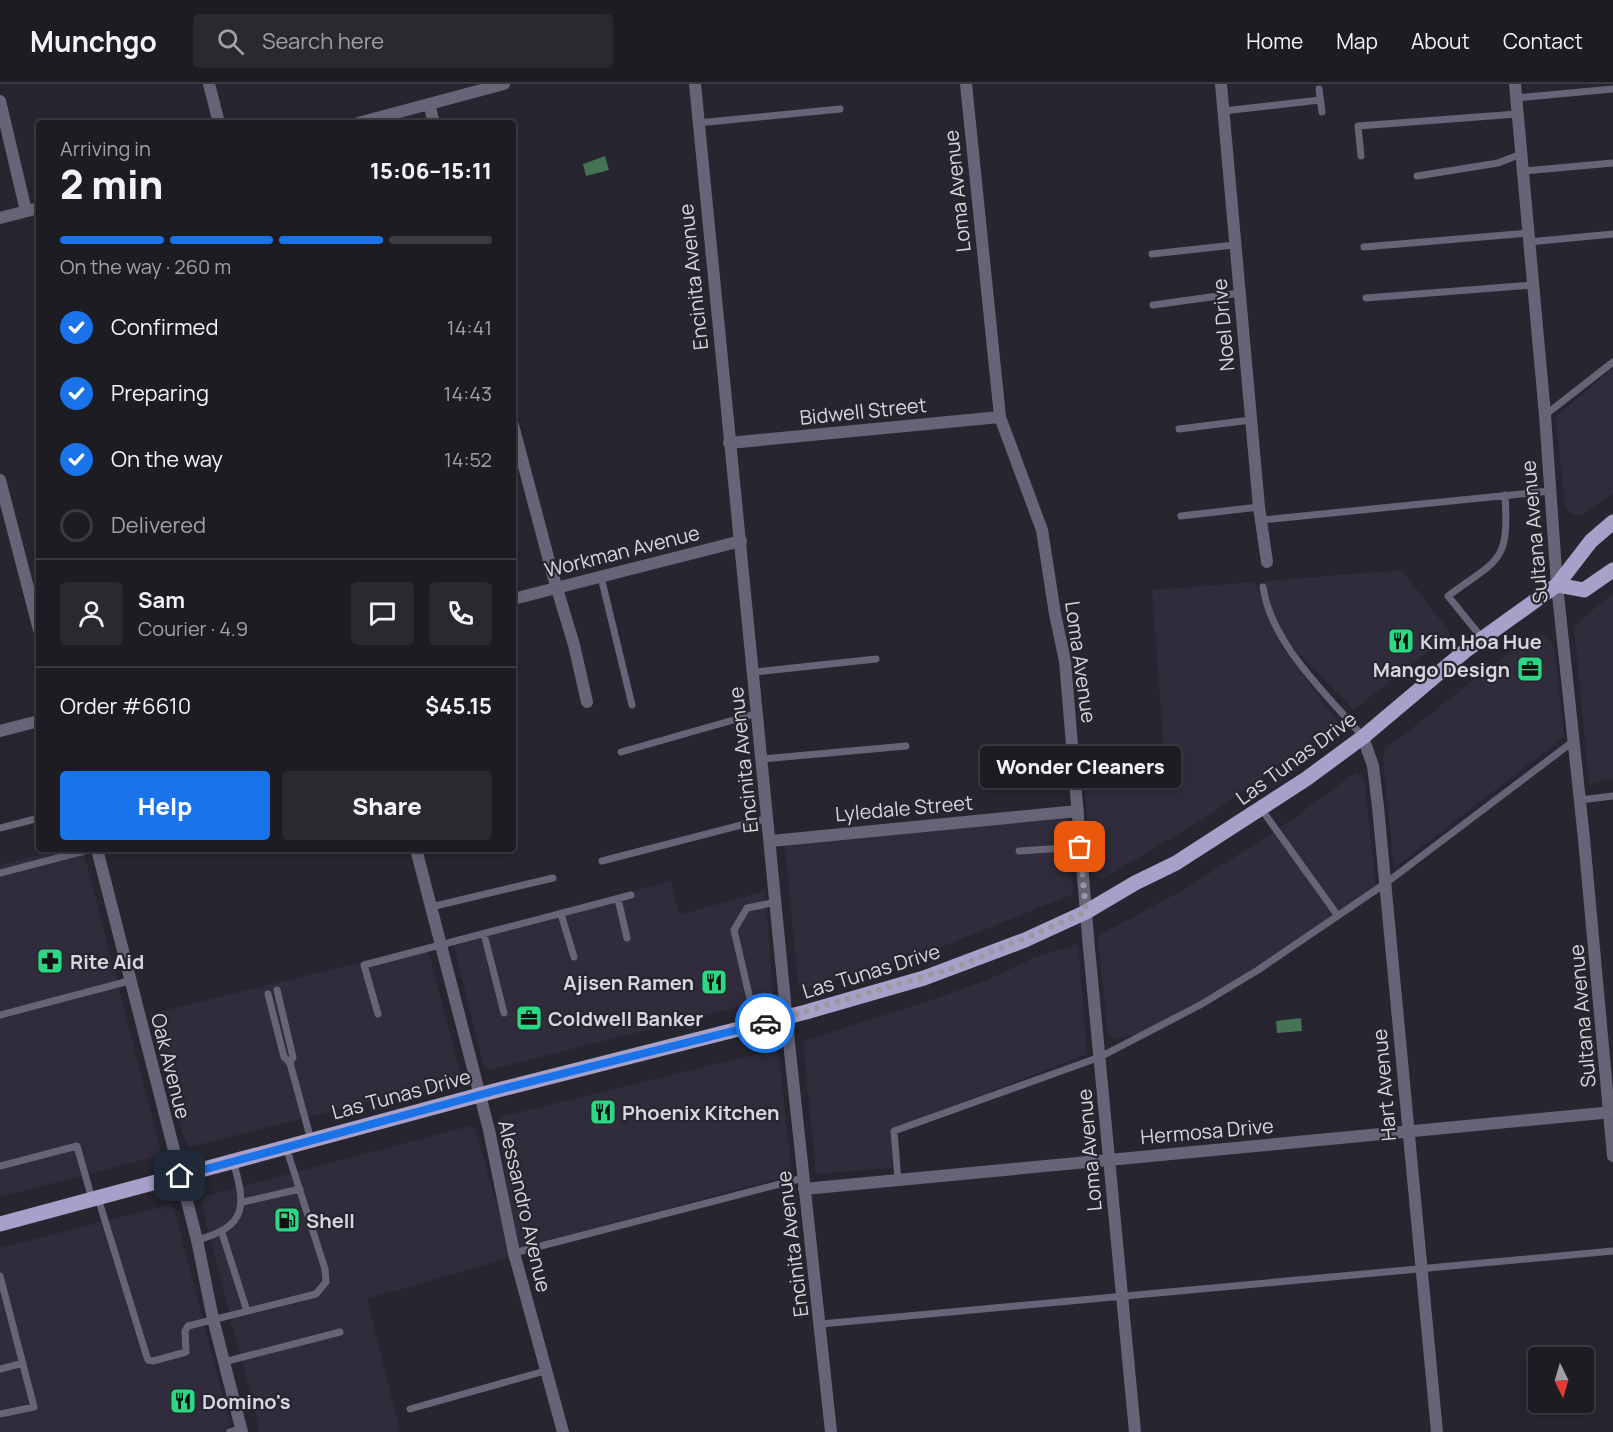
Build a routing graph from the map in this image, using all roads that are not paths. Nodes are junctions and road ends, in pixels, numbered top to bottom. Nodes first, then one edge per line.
1 (209, 84) edge
2 (504, 84) edge
3 (695, 84) edge
4 (966, 84) edge
5 (1221, 84) edge
6 (1515, 84) edge
7 (1320, 88) dead end
8 (1613, 89) edge
9 (1516, 98) junction
10 (1320, 100) junction
11 (0, 101) edge
12 (429, 104) junction
13 (840, 109) dead end
14 (1223, 111) junction
15 (1322, 112) dead end
16 (1517, 114) junction
17 (218, 120) edge
18 (369, 120) edge
19 (433, 120) edge
20 (698, 123) junction
21 (1521, 154) junction
22 (1361, 156) dead end
23 (1613, 163) edge
24 (1523, 171) junction
25 (1417, 176) dead end
26 (36, 209) edge
27 (26, 211) junction
28 (0, 218) edge
29 (1613, 234) edge
30 (1528, 237) junction
31 (1234, 245) junction
32 (1364, 247) dead end
33 (1152, 254) dead end
34 (1533, 285) junction
35 (1240, 293) junction
36 (1366, 298) dead end
37 (1153, 305) dead end
38 (1613, 362) edge
39 (1545, 415) junction
40 (1000, 417) junction
41 (1251, 420) junction
42 (1179, 429) dead end
43 (516, 436) edge
44 (729, 443) junction
45 (0, 480) edge
46 (1550, 491) junction
47 (1505, 495) junction
48 (1259, 507) junction
49 (1181, 516) dead end
50 (1262, 520) junction
51 (1613, 522) edge
52 (741, 541) junction
53 (1267, 562) dead end
54 (1613, 570) edge
55 (601, 577) junction
56 (1557, 585) junction
57 (1263, 587) dead end
58 (556, 588) junction
59 (516, 598) edge
60 (36, 618) edge
61 (1482, 638) junction
62 (876, 658) dead end
63 (754, 672) junction
64 (587, 702) dead end
65 (632, 705) dead end
66 (758, 713) junction
67 (36, 722) edge
68 (0, 731) edge
69 (1363, 737) junction
70 (1575, 740) junction
71 (906, 746) dead end
72 (621, 752) dead end
73 (762, 759) junction
74 (1613, 796) edge
75 (1580, 800) junction
76 (1262, 810) junction
77 (1078, 811) junction
78 (768, 818) junction
79 (36, 819) edge
80 (0, 828) edge
81 (771, 841) junction
82 (1080, 847) junction
83 (1019, 851) dead end
84 (80, 852) edge
85 (98, 852) edge
86 (417, 852) edge
87 (602, 861) dead end
88 (0, 873) edge
89 (553, 878) dead end
90 (1386, 883) junction
91 (631, 895) dead end
92 (618, 899) junction
93 (777, 902) junction
94 (431, 907) junction
95 (1086, 912) junction
96 (561, 914) junction
97 (1338, 916) junction
98 (484, 934) junction
99 (627, 938) dead end
100 (440, 945) junction
101 (574, 957) dead end
102 (129, 981) junction
103 (277, 990) dead end
104 (268, 994) dead end
105 (504, 1013) dead end
106 (378, 1014) dead end
107 (0, 1015) edge
108 (788, 1017) junction
109 (756, 1025) junction
110 (1100, 1057) junction
111 (290, 1063) junction
112 (479, 1095) junction
113 (1611, 1112) edge
114 (1407, 1132) junction
115 (311, 1140) junction
116 (286, 1147) junction
117 (1613, 1156) edge
118 (1109, 1160) junction
119 (233, 1161) junction
120 (0, 1166) edge
121 (180, 1176) junction
122 (897, 1180) junction
123 (804, 1183) junction
124 (300, 1189) junction
125 (95, 1198) junction
126 (243, 1202) junction
127 (0, 1224) edge
128 (222, 1233) junction
129 (197, 1240) junction
130 (1613, 1251) edge
131 (514, 1253) junction
132 (1422, 1269) junction
133 (0, 1276) edge
134 (1122, 1298) junction
135 (247, 1311) junction
136 (213, 1319) junction
137 (821, 1324) junction
138 (340, 1332) dead end
139 (224, 1362) junction
140 (23, 1364) junction
141 (0, 1369) edge
142 (545, 1371) junction
143 (410, 1409) dead end
144 (0, 1414) edge
145 (238, 1431) edge
146 (563, 1432) edge
147 (831, 1432) edge
148 (1135, 1432) edge
149 (1437, 1432) edge

1 - 17 street
2 - 12 street
3 - 20 street, Encinita Avenue
4 - 40 street, Loma Avenue
5 - 14 street, Noel Drive
6 - 9 street, Sultana Avenue
7 - 10 lane
8 - 9 lane
9 - 16 street, Sultana Avenue
10 - 14 lane
10 - 15 lane
11 - 27 street
12 - 18 street
12 - 19 street
13 - 20 lane
14 - 31 street, Noel Drive
16 - 21 street, Sultana Avenue
16 - 22 lane
20 - 44 street, Encinita Avenue
21 - 24 street, Sultana Avenue
21 - 25 lane
23 - 24 lane
24 - 30 street, Sultana Avenue
26 - 27 street
27 - 28 street
29 - 30 lane
30 - 32 lane
30 - 34 street, Sultana Avenue
31 - 33 lane
31 - 35 street, Noel Drive
34 - 36 lane
34 - 39 street, Sultana Avenue
35 - 37 lane
35 - 41 street, Noel Drive
38 - 39 lane
39 - 46 street, Sultana Avenue
40 - 44 street, Bidwell Street
40 - 77 street, Loma Avenue
41 - 42 lane
41 - 48 street, Noel Drive
43 - 58 street
44 - 52 street, Encinita Avenue
45 - 60 street
46 - 47 lane
46 - 56 street, Sultana Avenue
47 - 50 lane
47 - 61 lane
48 - 49 lane
48 - 50 street, Noel Drive
50 - 53 street, Noel Drive
51 - 56 main road, Las Tunas Drive
52 - 55 street, Workman Avenue
52 - 63 street, Encinita Avenue
54 - 56 main road
55 - 58 street, Workman Avenue
55 - 65 lane
56 - 61 main road, Las Tunas Drive
56 - 70 street, Sultana Avenue
57 - 69 lane
58 - 59 street, Workman Avenue
58 - 64 street
61 - 69 main road, Las Tunas Drive
62 - 63 lane
63 - 66 street, Encinita Avenue
66 - 72 lane
66 - 73 street, Encinita Avenue
67 - 68 street
69 - 76 main road, Las Tunas Drive
69 - 90 street, Hart Avenue
70 - 75 street, Sultana Avenue
70 - 90 lane
71 - 73 lane
73 - 78 street, Encinita Avenue
74 - 75 lane
75 - 113 street, Sultana Avenue
76 - 95 main road, Las Tunas Drive
76 - 97 lane
77 - 81 street, Lyledale Street
77 - 82 street, Loma Avenue
78 - 81 street, Encinita Avenue
78 - 87 lane
79 - 80 lane
81 - 93 street, Encinita Avenue
82 - 83 lane
82 - 95 street, Loma Avenue
84 - 88 lane
85 - 102 street, Oak Avenue
86 - 94 street, Alessandro Avenue
89 - 94 lane
90 - 97 lane
90 - 114 street, Hart Avenue
91 - 92 lane
92 - 96 lane
92 - 99 lane
93 - 108 street, Encinita Avenue
93 - 109 lane
94 - 100 street, Alessandro Avenue
95 - 108 main road, Las Tunas Drive
95 - 110 street, Loma Avenue
96 - 98 lane
96 - 101 lane
97 - 110 lane
98 - 100 lane
98 - 105 lane
100 - 106 lane
100 - 112 street, Alessandro Avenue
102 - 107 lane
102 - 121 street, Oak Avenue
103 - 111 lane
104 - 111 lane
108 - 109 main road, Las Tunas Drive
108 - 123 street, Encinita Avenue
109 - 112 main road, Las Tunas Drive
110 - 118 street, Loma Avenue
110 - 122 lane
111 - 115 lane
112 - 115 main road, Las Tunas Drive
112 - 131 street, Alessandro Avenue
113 - 114 street, Hermosa Drive
113 - 117 street, Sultana Avenue
114 - 118 street, Hermosa Drive
114 - 132 street, Hart Avenue
115 - 116 main road, Las Tunas Drive
116 - 119 main road, Las Tunas Drive
116 - 124 lane
118 - 122 street, Hermosa Drive
118 - 134 street, Loma Avenue
119 - 121 main road, Las Tunas Drive
119 - 126 lane
120 - 125 lane
121 - 125 main road, Las Tunas Drive
121 - 129 street, Oak Avenue
122 - 123 street, Hermosa Drive
123 - 131 lane
123 - 137 street, Encinita Avenue
124 - 126 lane
124 - 135 lane
125 - 127 main road, Las Tunas Drive
125 - 136 lane
126 - 128 lane
128 - 129 lane
128 - 135 lane
129 - 136 street, Oak Avenue
130 - 132 lane
131 - 142 street, Alessandro Avenue
132 - 134 lane
132 - 149 street, Hart Avenue
133 - 140 lane
134 - 137 lane
134 - 148 street, Loma Avenue
135 - 136 lane
136 - 139 street, Oak Avenue
137 - 147 street, Encinita Avenue
138 - 139 lane
139 - 145 street, Oak Avenue
140 - 141 lane
140 - 144 lane
142 - 143 lane
142 - 146 street, Alessandro Avenue

